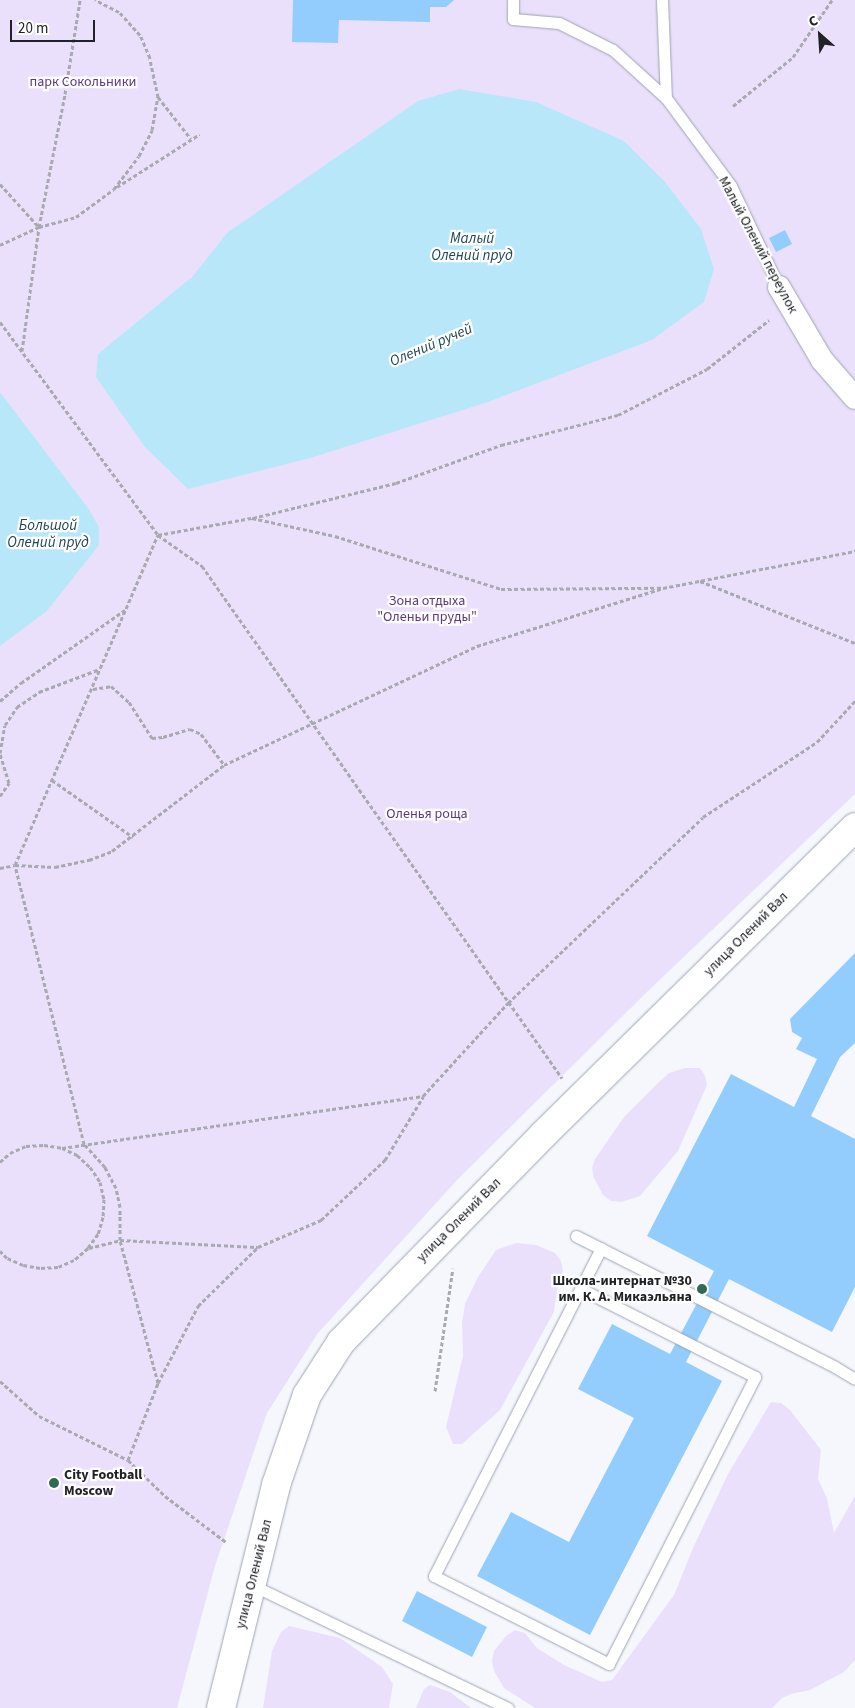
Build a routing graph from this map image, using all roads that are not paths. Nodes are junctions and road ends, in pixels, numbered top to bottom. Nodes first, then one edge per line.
1 (513, 0) edge
2 (662, 0) edge
3 (666, 98) junction
4 (779, 287) joint
5 (855, 398) edge
6 (855, 827) edge
7 (576, 1236) dead end
8 (601, 1248) junction
9 (581, 1289) junction
10 (854, 1375) edge
11 (252, 1585) junction
12 (221, 1708) edge
13 (508, 1708) edge

1 - 3 lane, Малый Олений переулок
2 - 3 lane
3 - 4 lane, Малый Олений переулок
4 - 5 street, Малый Олений переулок
6 - 11 main road, улица Олений Вал
7 - 8 lane
8 - 9 lane
8 - 10 lane
9 - 9 lane
11 - 12 main road, улица Олений Вал
11 - 13 lane

